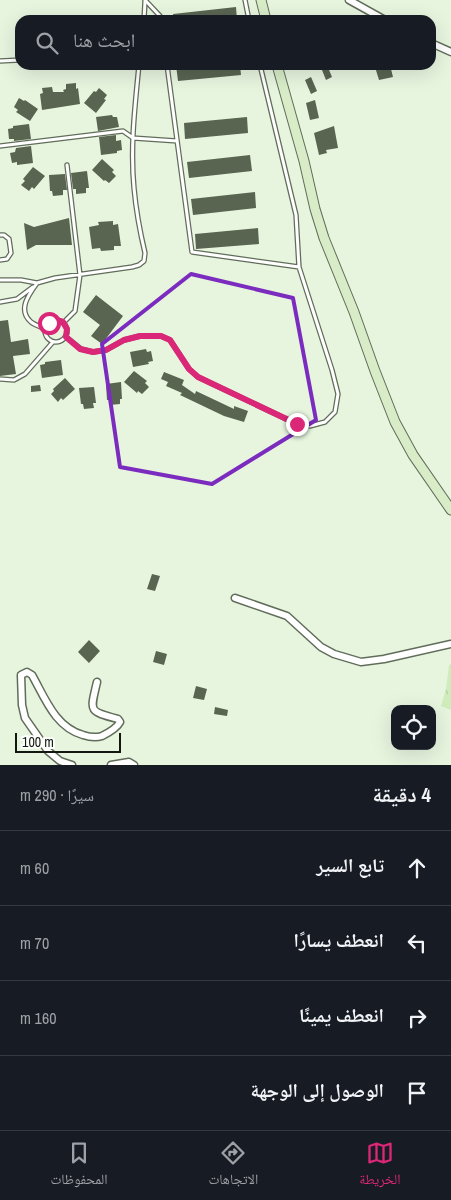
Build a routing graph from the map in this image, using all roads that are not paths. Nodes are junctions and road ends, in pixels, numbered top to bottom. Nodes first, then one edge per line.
1 (145, 0) edge
2 (245, 0) edge
3 (261, 0) edge
4 (349, 0) edge
5 (144, 15) edge
6 (159, 15) edge
7 (249, 15) edge
8 (265, 15) edge
9 (376, 15) edge
10 (436, 44) edge
11 (451, 52) edge
12 (15, 60) edge
13 (0, 61) edge
14 (139, 70) edge
15 (168, 70) edge
16 (261, 70) edge
17 (278, 70) edge
18 (133, 138) junction
19 (177, 141) junction
20 (0, 146) edge
21 (67, 164) dead end
22 (0, 235) edge
23 (0, 260) edge
24 (299, 267) junction
25 (80, 275) junction
26 (0, 280) edge
27 (37, 283) junction
28 (0, 302) edge
29 (63, 322) junction
30 (45, 330) junction
31 (66, 337) junction
32 (53, 342) junction
33 (0, 379) edge
34 (451, 510) edge
35 (235, 598) dead end
36 (451, 644) edge
37 (97, 682) dead end
38 (72, 765) edge
39 (111, 765) edge
40 (134, 765) edge

1 - 5 lane
1 - 6 lane
2 - 7 lane
3 - 8 main road
4 - 9 street
10 - 11 street
12 - 13 lane
14 - 18 lane
15 - 19 lane
16 - 24 lane
17 - 34 main road
18 - 19 lane
18 - 20 lane
18 - 25 lane
19 - 24 lane
21 - 25 lane
22 - 23 lane
24 - 31 lane
25 - 27 lane
25 - 29 lane
26 - 27 lane
27 - 28 lane
27 - 30 lane
29 - 30 lane
29 - 31 lane
30 - 32 lane
31 - 32 lane
32 - 33 lane
35 - 36 street
37 - 38 street
39 - 40 street

